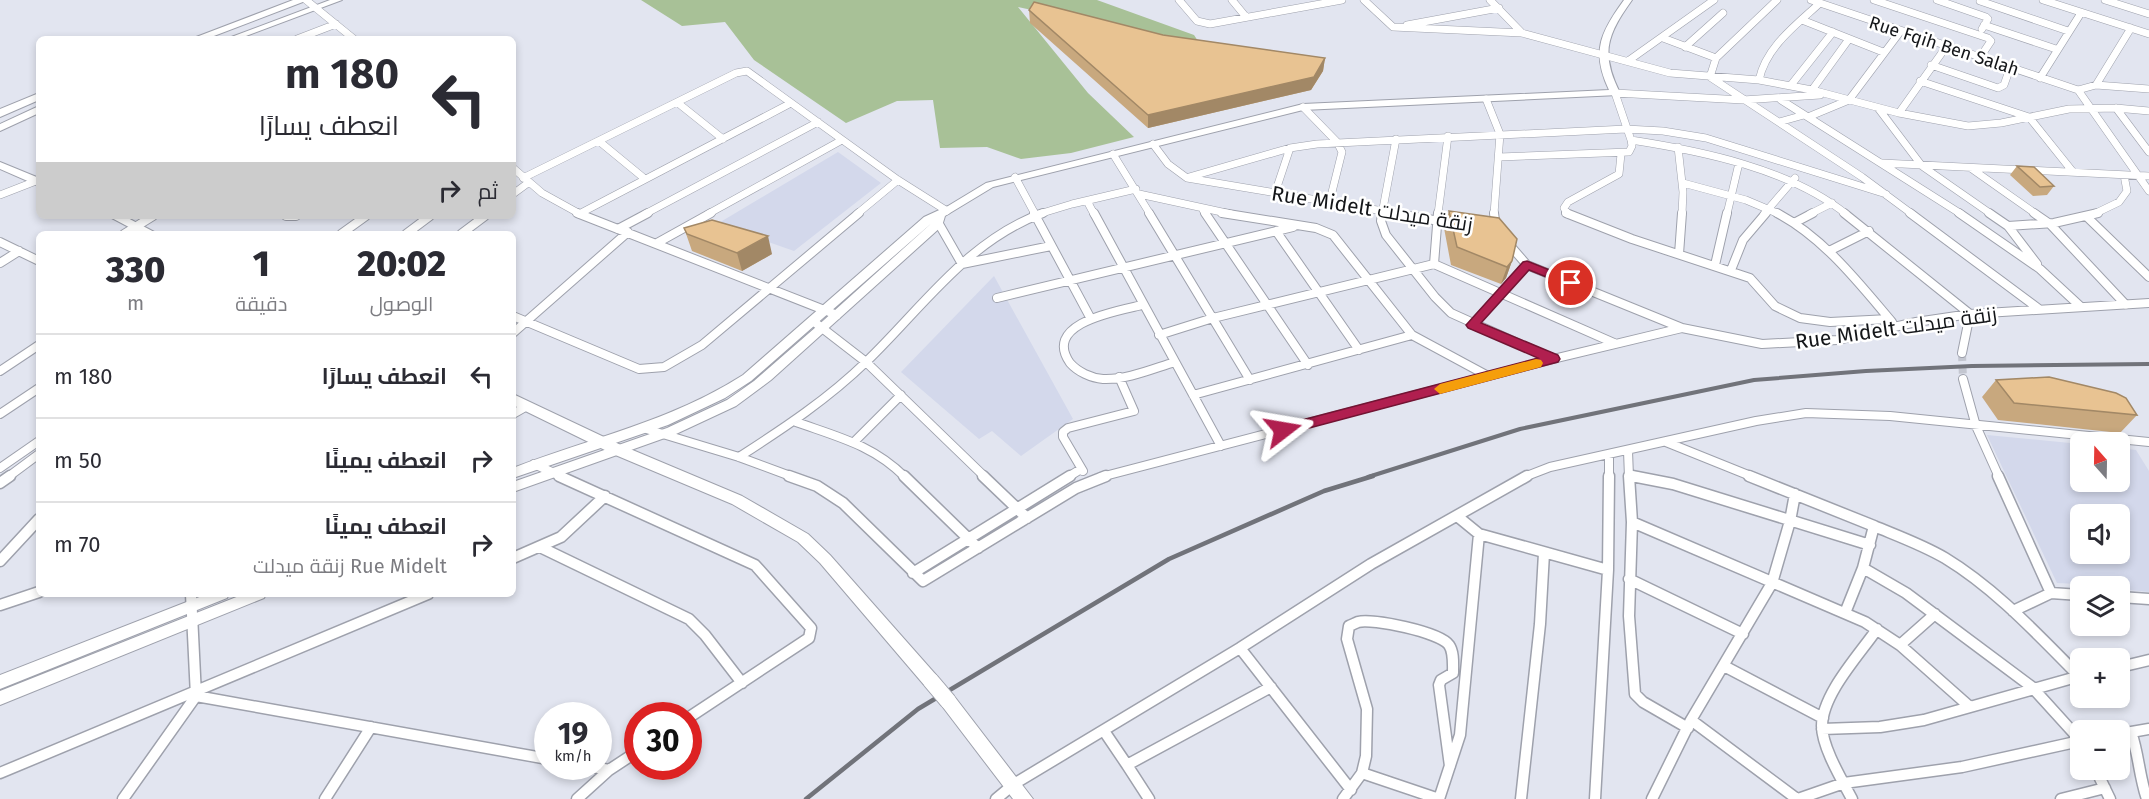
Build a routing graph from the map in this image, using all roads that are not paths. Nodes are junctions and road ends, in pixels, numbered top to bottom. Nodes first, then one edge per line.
1 (305, 0) edge
2 (338, 0) edge
3 (1179, 0) edge
4 (1232, 0) edge
5 (1297, 0) edge
6 (1342, 0) edge
7 (1364, 0) edge
8 (1490, 0) edge
9 (1628, 0) edge
10 (1714, 0) edge
11 (1777, 0) edge
12 (1811, 0) edge
13 (1874, 0) edge
14 (1937, 0) edge
15 (1981, 0) edge
16 (2043, 0) edge
17 (2105, 0) edge
18 (2122, 2) edge
19 (1820, 3) junction
20 (1303, 7) junction
21 (316, 8) junction
22 (1499, 8) junction
23 (1973, 12) junction
24 (1723, 13) dead end
25 (2081, 13) junction
26 (2149, 14) edge
27 (1246, 17) junction
28 (1802, 20) junction
29 (2110, 22) junction
30 (336, 24) junction
31 (1984, 25) junction
32 (1392, 27) junction
33 (2131, 28) junction
34 (2068, 31) junction
35 (1833, 32) junction
36 (1900, 32) junction
37 (1522, 33) junction
38 (1979, 34) junction
39 (2149, 34) edge
40 (204, 36) edge
41 (238, 36) edge
42 (305, 36) edge
43 (350, 36) edge
44 (1663, 38) junction
45 (1849, 39) junction
46 (1685, 47) junction
47 (1946, 47) junction
48 (2056, 49) junction
49 (1883, 52) junction
50 (1602, 55) junction
51 (1716, 58) junction
52 (1979, 59) junction
53 (1628, 61) junction
54 (1931, 65) junction
55 (2010, 68) junction
56 (1710, 77) junction
57 (2040, 78) junction
58 (1759, 80) junction
59 (1920, 81) junction
60 (1791, 85) junction
61 (2096, 85) junction
62 (1812, 90) junction
63 (2078, 90) junction
64 (2149, 90) edge
65 (1615, 93) junction
66 (1825, 93) junction
67 (36, 96) edge
68 (36, 96) edge
69 (1486, 99) junction
70 (1746, 100) junction
71 (1781, 100) junction
72 (1849, 100) junction
73 (678, 103) junction
74 (791, 103) junction
75 (1303, 107) junction
76 (0, 108) edge
77 (1878, 108) junction
78 (2091, 108) junction
79 (2116, 108) junction
80 (36, 111) edge
81 (2149, 111) edge
82 (0, 113) edge
83 (1899, 113) junction
84 (1806, 116) junction
85 (2028, 117) junction
86 (818, 122) junction
87 (1779, 122) junction
88 (0, 128) edge
89 (1626, 129) junction
90 (1500, 134) junction
91 (1448, 136) junction
92 (723, 139) junction
93 (1396, 139) junction
94 (842, 140) junction
95 (1631, 140) junction
96 (600, 142) junction
97 (1336, 142) junction
98 (1153, 144) junction
99 (1678, 147) junction
100 (1290, 148) junction
101 (2149, 152) edge
102 (1113, 154) junction
103 (1621, 154) junction
104 (1499, 157) junction
105 (1880, 163) junction
106 (1739, 164) junction
107 (0, 165) edge
108 (1922, 166) junction
109 (1798, 167) junction
110 (1972, 169) junction
111 (516, 171) edge
112 (2073, 172) junction
113 (2124, 175) junction
114 (2138, 176) junction
115 (2149, 176) edge
116 (1015, 177) junction
117 (1187, 178) junction
118 (645, 179) junction
119 (36, 180) edge
120 (526, 180) junction
121 (898, 180) junction
122 (1793, 181) junction
123 (36, 182) edge
124 (1683, 183) junction
125 (516, 191) edge
126 (1138, 191) junction
127 (2149, 191) edge
128 (1275, 193) junction
129 (1886, 194) junction
130 (0, 195) edge
131 (1731, 195) junction
132 (1087, 201) junction
133 (1832, 203) junction
134 (1329, 204) junction
135 (1768, 209) junction
136 (1203, 210) junction
137 (1384, 212) junction
138 (579, 214) junction
139 (1036, 215) junction
140 (2086, 216) junction
141 (938, 218) junction
142 (120, 219) edge
143 (148, 219) edge
144 (362, 219) edge
145 (426, 219) edge
146 (481, 219) edge
147 (1437, 220) junction
148 (1794, 222) junction
149 (2050, 224) junction
150 (1462, 225) edge
151 (1298, 226) junction
152 (2008, 226) junction
153 (136, 227) junction
154 (1485, 228) edge
155 (618, 229) junction
156 (1496, 230) junction
157 (129, 231) edge
158 (145, 231) edge
159 (345, 231) edge
160 (410, 231) edge
161 (465, 231) edge
162 (1276, 231) junction
163 (1869, 231) junction
164 (628, 232) junction
165 (0, 242) edge
166 (657, 243) junction
167 (1227, 243) junction
168 (1052, 246) junction
169 (19, 251) junction
170 (1829, 251) junction
171 (1678, 254) junction
172 (1176, 256) junction
173 (36, 260) edge
174 (0, 263) edge
175 (962, 264) junction
176 (1434, 264) junction
177 (1527, 265) junction
178 (1714, 265) junction
179 (1124, 268) junction
180 (2040, 268) junction
181 (1413, 269) junction
182 (1731, 270) junction
183 (2149, 277) edge
184 (1370, 280) junction
185 (1071, 281) junction
186 (770, 287) junction
187 (1318, 292) junction
188 (1500, 293) junction
189 (998, 298) dead end
190 (2149, 303) edge
191 (2126, 304) junction
192 (1142, 305) junction
193 (1267, 305) junction
194 (2081, 307) junction
195 (2039, 309) junction
196 (825, 310) junction
197 (1970, 314) junction
198 (837, 315) junction
199 (516, 317) edge
200 (1213, 318) junction
201 (1091, 319) junction
202 (526, 322) junction
203 (1892, 322) junction
204 (818, 325) junction
205 (1472, 325) junction
206 (1683, 328) junction
207 (516, 330) edge
208 (1159, 334) junction
209 (1412, 335) junction
210 (1614, 343) junction
211 (36, 347) edge
212 (1359, 350) junction
213 (1962, 353) tunnel mouth
214 (1553, 359) junction
215 (866, 362) junction
216 (1175, 362) junction
217 (1308, 365) junction
218 (0, 371) edge
219 (1488, 376) junction
220 (1119, 377) junction
221 (1250, 380) junction
222 (1963, 380) tunnel mouth
223 (36, 390) edge
224 (901, 395) junction
225 (1193, 395) junction
226 (516, 400) edge
227 (527, 406) junction
228 (516, 412) edge
229 (0, 414) edge
230 (796, 422) junction
231 (1976, 426) junction
232 (643, 428) junction
233 (663, 435) junction
234 (601, 441) junction
235 (854, 442) junction
236 (1666, 442) junction
237 (2148, 443) edge
238 (36, 444) edge
239 (1221, 446) junction
240 (618, 450) junction
241 (1628, 451) junction
242 (1609, 454) junction
243 (36, 456) edge
244 (739, 457) junction
245 (534, 464) junction
246 (0, 468) edge
247 (1081, 469) junction
248 (516, 472) edge
249 (548, 472) junction
250 (1629, 475) junction
251 (1089, 481) junction
252 (0, 483) edge
253 (516, 486) edge
254 (1795, 494) junction
255 (604, 496) junction
256 (1016, 507) junction
257 (1457, 516) junction
258 (1027, 518) junction
259 (1790, 521) junction
260 (36, 522) edge
261 (1632, 522) junction
262 (1874, 526) junction
263 (1479, 534) junction
264 (967, 537) junction
265 (1870, 545) junction
266 (540, 547) junction
267 (978, 548) junction
268 (1544, 553) junction
269 (516, 557) edge
270 (0, 561) edge
271 (1863, 568) junction
272 (1608, 570) junction
273 (913, 573) junction
274 (1629, 579) junction
275 (1772, 583) junction
276 (36, 593) edge
277 (2051, 594) junction
278 (2070, 595) edge
279 (206, 597) edge
280 (252, 597) edge
281 (421, 597) edge
282 (2130, 597) edge
283 (2149, 598) edge
284 (191, 600) edge
285 (0, 605) edge
286 (2013, 611) junction
287 (1845, 613) junction
288 (1935, 614) junction
289 (193, 622) junction
290 (1877, 629) junction
291 (1743, 634) junction
292 (1900, 645) junction
293 (1240, 648) junction
294 (2149, 660) edge
295 (2130, 665) edge
296 (1724, 666) junction
297 (2070, 666) edge
298 (2070, 678) edge
299 (0, 682) edge
300 (742, 683) junction
301 (1271, 687) junction
302 (2032, 687) junction
303 (196, 693) junction
304 (0, 698) edge
305 (1970, 707) junction
306 (702, 709) edge
307 (1822, 723) junction
308 (1690, 724) junction
309 (371, 727) junction
310 (2149, 729) edge
311 (1104, 730) junction
312 (2070, 730) edge
313 (2130, 732) edge
314 (2130, 740) edge
315 (2070, 743) edge
316 (534, 756) edge
317 (1127, 765) junction
318 (1450, 766) junction
319 (1362, 773) junction
320 (0, 774) edge
321 (598, 780) edge
322 (2101, 780) edge
323 (1844, 783) junction
324 (1014, 784) junction
325 (2108, 794) edge
326 (1347, 795) edge
327 (123, 799) edge
328 (325, 799) edge
329 (577, 799) edge
330 (996, 799) edge
331 (1024, 799) edge
332 (1149, 799) edge
333 (1439, 799) edge
334 (1521, 799) edge
335 (1596, 799) edge
336 (1652, 799) edge
337 (1797, 799) edge
338 (1852, 799) edge
339 (2061, 799) edge
340 (2147, 799) edge

1 - 21 street
1 - 40 main road
2 - 21 street
3 - 27 street
4 - 27 street
5 - 20 street
6 - 20 street
7 - 32 street
8 - 22 street
9 - 50 street
10 - 44 street
11 - 51 street
12 - 19 street, Rue Fqih Ben Salah
13 - 38 street
14 - 23 street
15 - 23 street
15 - 34 street
16 - 25 street
17 - 18 street
18 - 26 street
18 - 29 street
19 - 28 street
19 - 36 street, Rue Fqih Ben Salah
20 - 27 street
21 - 30 street
21 - 41 street
22 - 32 street
22 - 37 street
23 - 31 street
24 - 46 street
25 - 29 street
25 - 34 street
28 - 35 street
28 - 58 street
29 - 33 street
30 - 42 street
30 - 43 street
31 - 38 street
31 - 48 street
32 - 37 street
33 - 39 street
33 - 61 street
34 - 48 street
35 - 45 street
35 - 60 street
36 - 47 street, Rue Fqih Ben Salah
36 - 49 street
37 - 50 street
38 - 52 street
44 - 46 street
44 - 53 street
45 - 49 street
45 - 62 street
46 - 51 street
47 - 52 street, Rue Fqih Ben Salah
47 - 54 street
48 - 57 street
49 - 72 street
50 - 53 street
50 - 65 street
51 - 56 street
52 - 55 street, Rue Fqih Ben Salah
53 - 56 street
54 - 55 street
54 - 59 street
55 - 57 street, Rue Fqih Ben Salah
56 - 58 street
56 - 70 street
57 - 63 street, Rue Fqih Ben Salah
58 - 60 street
59 - 83 street
59 - 85 street
60 - 62 street
61 - 63 street
61 - 64 street
62 - 66 street
63 - 78 street
65 - 69 street
65 - 70 street
65 - 89 street
66 - 71 street
66 - 72 street
67 - 76 main road
68 - 82 main road
69 - 75 street
69 - 90 street
70 - 71 street
70 - 87 street
71 - 84 street
72 - 77 street
72 - 84 street
73 - 74 street
73 - 92 street
73 - 96 street
74 - 86 street
74 - 92 street
75 - 97 street
75 - 98 street
77 - 83 street
77 - 108 street
78 - 79 street
78 - 85 street
78 - 114 street
79 - 81 street
79 - 101 street
80 - 88 street
83 - 85 street
84 - 87 street
84 - 105 street
85 - 112 street
86 - 94 street
86 - 155 street
87 - 129 street
89 - 90 street
89 - 95 street
89 - 109 street
90 - 91 street
90 - 104 street
91 - 93 street
91 - 147 street
92 - 118 street
93 - 97 street
93 - 137 street
94 - 121 street
94 - 166 street
95 - 99 street
95 - 103 street
96 - 118 street
96 - 120 street
97 - 100 street
97 - 134 street
98 - 102 street
98 - 117 street
99 - 106 street
99 - 124 street
100 - 117 street
100 - 128 street
102 - 116 street
102 - 126 street
103 - 104 street
103 - 171 street
104 - 156 street
105 - 108 street
105 - 180 street
106 - 122 street
106 - 131 street
107 - 119 main road
108 - 110 street
108 - 152 street
109 - 122 street
109 - 129 street
110 - 112 street
110 - 149 street
111 - 120 street
112 - 113 street
113 - 114 street
113 - 140 street
114 - 115 street
114 - 127 street
116 - 139 street
116 - 141 street
117 - 128 street, Rue Midelt زنقة ميدلت
118 - 138 street
120 - 125 street
120 - 138 street
121 - 141 street
121 - 186 street
122 - 133 street
122 - 135 street
123 - 130 street
124 - 131 street
124 - 171 street
126 - 132 street
126 - 136 street
126 - 172 street
128 - 134 street, Rue Midelt زنقة ميدلت
129 - 195 street
131 - 135 street
131 - 178 street
132 - 139 street
132 - 179 street
133 - 148 street
133 - 163 street
134 - 137 street, Rue Midelt زنقة ميدلت
135 - 148 street
135 - 182 street
136 - 151 street
136 - 167 street
137 - 147 street, Rue Midelt زنقة ميدلت
137 - 181 street
138 - 155 street
139 - 168 street
139 - 175 street
140 - 149 street
140 - 183 street
141 - 175 street
141 - 196 street
141 - 198 street
142 - 153 main road
143 - 153 street
144 - 159 street
145 - 160 street
146 - 161 street
147 - 150 street, Rue Midelt زنقة ميدلت
147 - 176 street
148 - 170 street
149 - 152 street
149 - 191 street
151 - 162 street
151 - 184 street
152 - 180 street
153 - 157 street
153 - 158 main road
154 - 156 street, Rue Midelt زنقة ميدلت
155 - 164 street
156 - 177 street, Rue Midelt زنقة ميدلت
162 - 167 street
162 - 187 street
163 - 170 street
163 - 197 street
164 - 166 street
164 - 202 street
165 - 169 street
166 - 186 street
167 - 172 street
167 - 193 street
168 - 175 street
168 - 185 street
169 - 173 street
169 - 174 street
170 - 203 street
171 - 178 street
172 - 179 street
172 - 200 street
175 - 215 street
176 - 181 street
176 - 188 street
177 - 188 street
177 - 206 street, Rue Midelt زنقة ميدلت
178 - 182 street
179 - 185 street
179 - 192 street
180 - 194 street
181 - 184 street
181 - 205 street
182 - 203 street
184 - 187 street
184 - 209 street
185 - 189 street
185 - 201 street
186 - 196 street
186 - 202 street
187 - 193 street
187 - 212 street
188 - 205 street
188 - 210 street
190 - 191 street, Rue Midelt زنقة ميدلت
191 - 194 street, Rue Midelt زنقة ميدلت
192 - 201 street
192 - 208 street
193 - 200 street
193 - 217 street
194 - 195 street, Rue Midelt زنقة ميدلت
195 - 197 street, Rue Midelt زنقة ميدلت
196 - 198 street
196 - 204 street
197 - 203 street, Rue Midelt زنقة ميدلت
197 - 213 street
198 - 204 street
199 - 202 street
200 - 208 street
200 - 221 street
201 - 220 street
202 - 207 street
203 - 206 street, Rue Midelt زنقة ميدلت
204 - 215 street
204 - 232 street
204 - 233 street
205 - 214 street
206 - 210 street
208 - 216 street
209 - 212 street
209 - 219 street
210 - 214 street
211 - 218 street
212 - 217 street
214 - 219 street
215 - 224 street
215 - 230 street
216 - 220 street
216 - 225 street
217 - 221 street
219 - 239 street
220 - 247 street
221 - 225 street
222 - 231 street
223 - 229 street
224 - 235 street
224 - 256 street
225 - 239 street
226 - 227 main road
227 - 228 street
227 - 234 main road
230 - 235 street
230 - 244 street
231 - 236 street
231 - 237 street
231 - 277 street
232 - 233 street
232 - 234 street
233 - 240 street
233 - 244 street
234 - 240 main road
234 - 245 street
235 - 264 street
236 - 241 street
236 - 254 street
238 - 246 street
239 - 251 street
240 - 249 street
240 - 324 main road, bridge
241 - 242 street
241 - 250 street
242 - 257 street
242 - 272 street
243 - 252 street
244 - 273 street
245 - 248 street
245 - 249 street
247 - 251 street
247 - 256 street
249 - 253 street
249 - 255 street
250 - 259 street
250 - 261 street
251 - 258 street
254 - 259 street
254 - 262 street
255 - 266 street
255 - 300 street
256 - 258 street
256 - 264 street
257 - 263 street
257 - 293 street
258 - 267 street
259 - 265 street
259 - 275 street
260 - 270 street
261 - 274 street
261 - 275 street
262 - 265 street
262 - 286 street
263 - 268 street
263 - 318 street
264 - 267 street
264 - 273 street
265 - 271 street
266 - 269 street
266 - 300 street
267 - 273 street
268 - 272 street
268 - 334 street
271 - 287 street
271 - 288 street
272 - 335 street
274 - 291 street
274 - 308 street
275 - 287 street
275 - 291 street
276 - 285 street
277 - 278 street
277 - 286 street
279 - 284 street
280 - 289 street
281 - 303 street
282 - 283 street
284 - 289 street
284 - 299 street
286 - 297 street
287 - 290 street
288 - 292 street
288 - 302 street
289 - 303 street
289 - 304 street
290 - 292 street
290 - 307 street
291 - 296 street
292 - 305 street
293 - 301 street
293 - 311 street
294 - 295 street
296 - 307 street
296 - 308 street
298 - 302 street
300 - 306 street
301 - 317 street
301 - 326 street
302 - 305 street
302 - 312 street
303 - 309 street
303 - 320 street
303 - 327 street
305 - 307 street
307 - 323 street
308 - 336 street
308 - 337 street
309 - 316 street
309 - 328 street
310 - 313 street
311 - 317 street
311 - 324 street
314 - 340 street
315 - 323 street
317 - 332 street
318 - 319 street
318 - 333 street
319 - 326 street
319 - 333 street
321 - 329 street
322 - 325 street
323 - 337 street
323 - 338 street
324 - 330 street
324 - 331 main road
325 - 339 street

